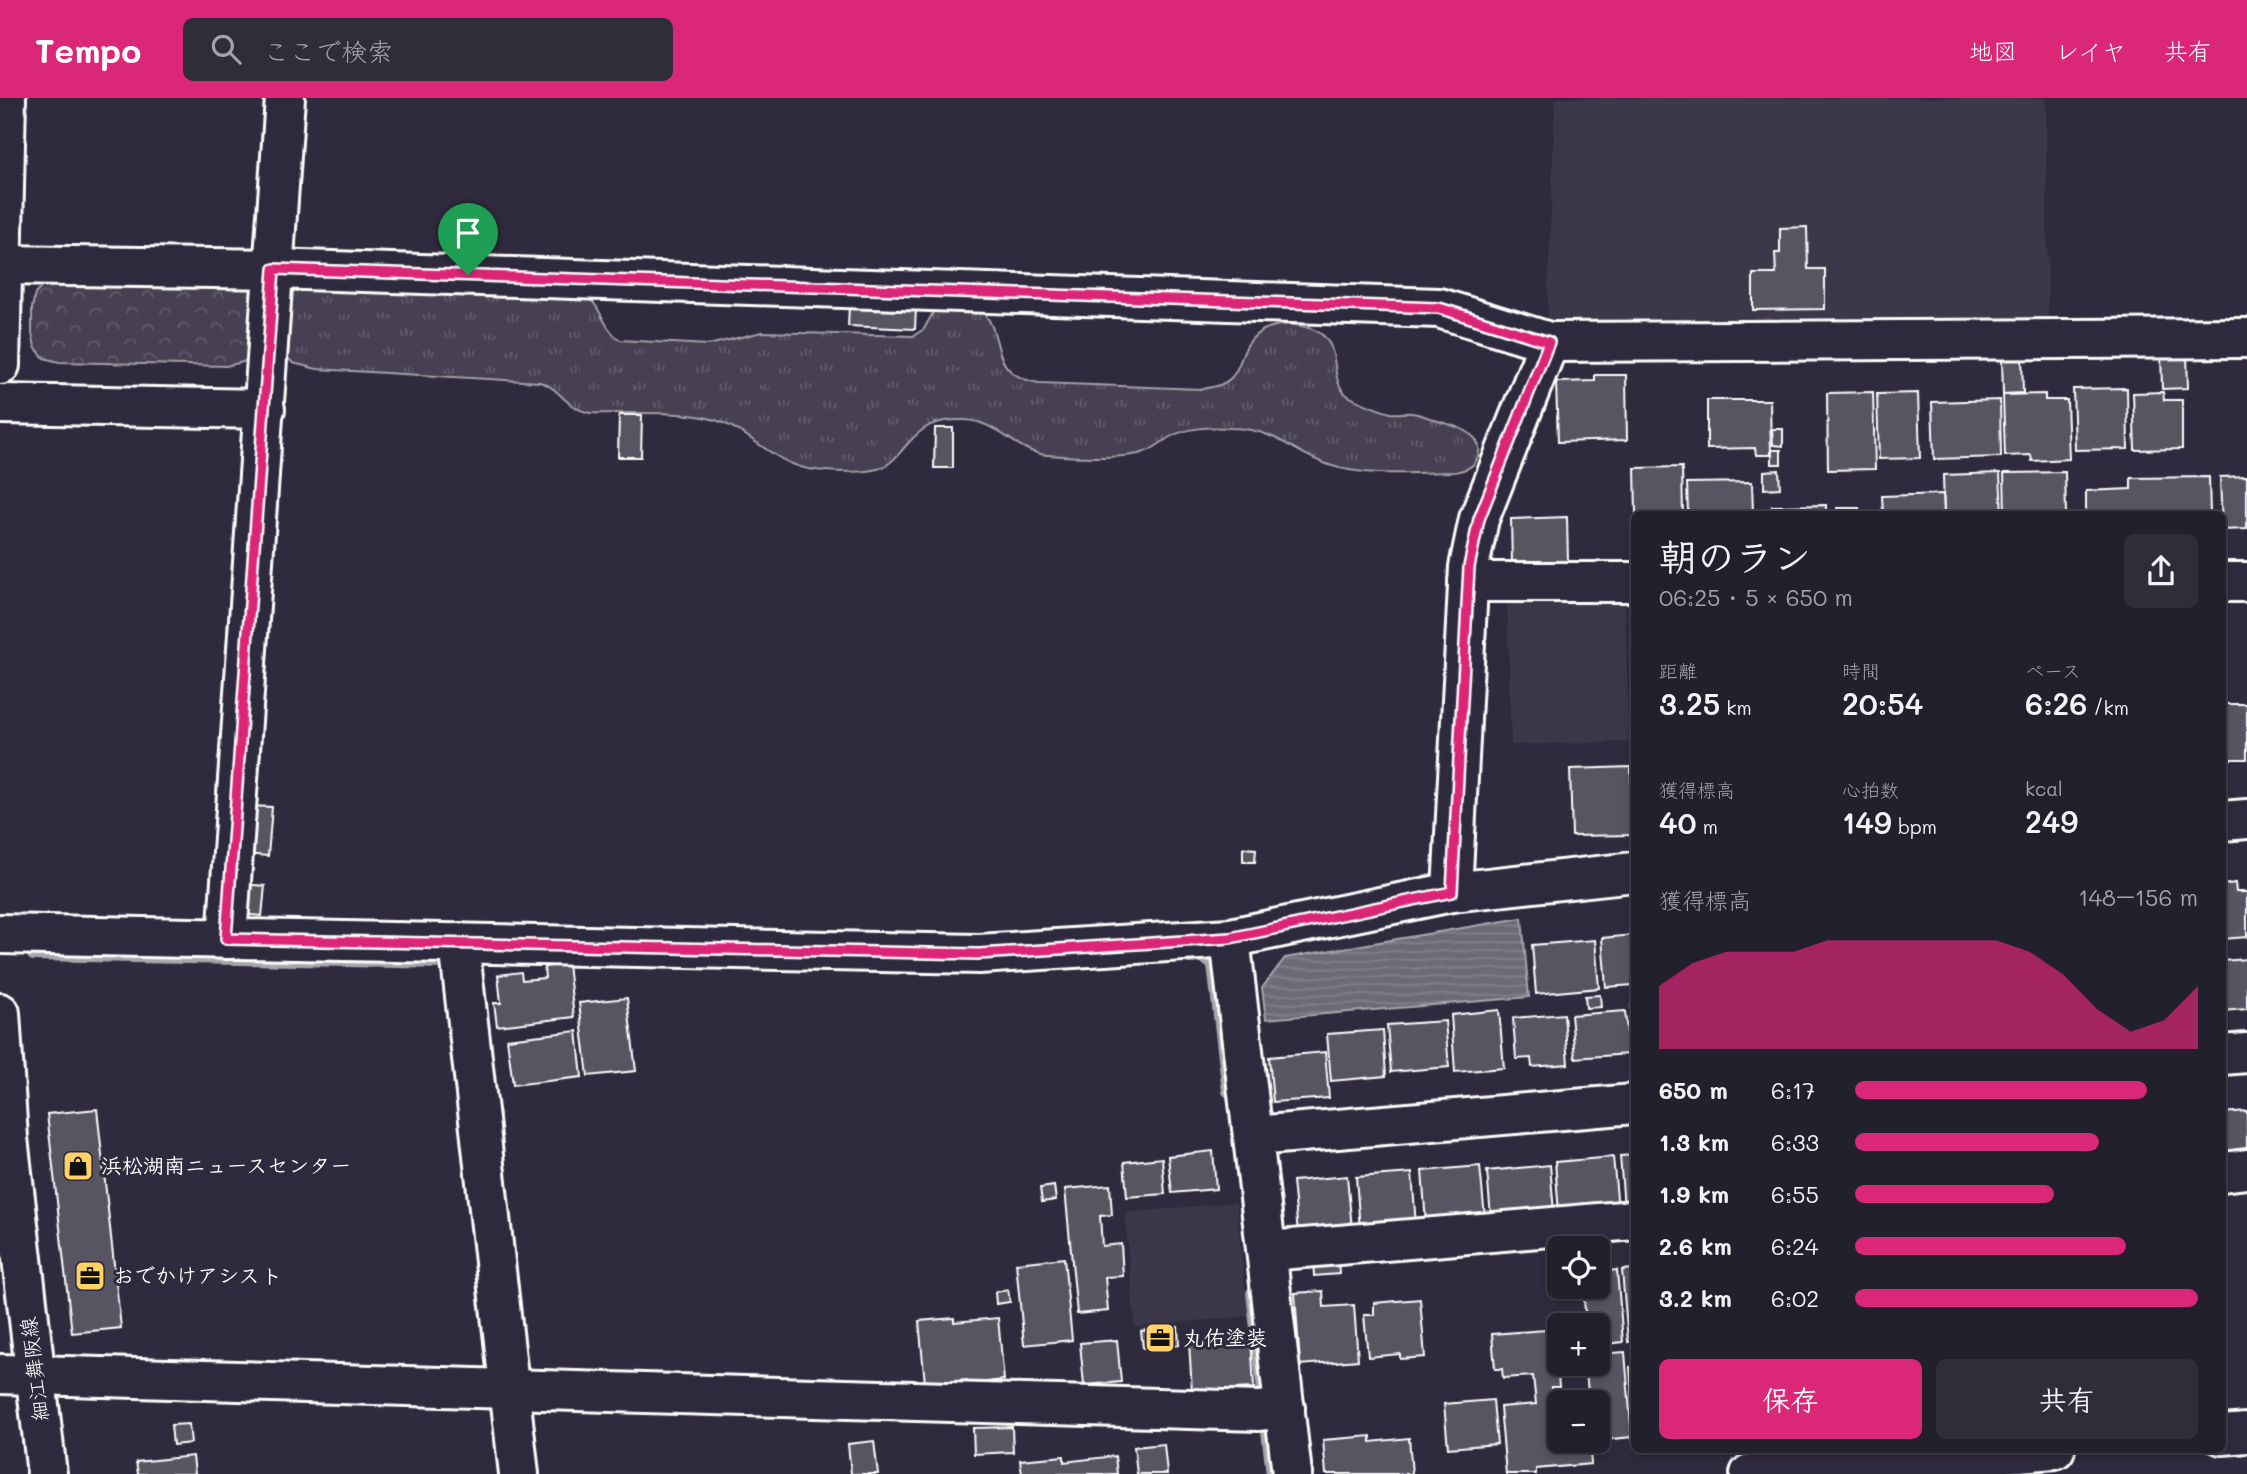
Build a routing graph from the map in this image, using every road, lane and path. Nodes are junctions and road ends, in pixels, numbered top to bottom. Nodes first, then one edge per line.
1 (6, 98) edge
2 (285, 98) edge
3 (1, 265) edge
4 (274, 269) junction
5 (2247, 338) edge
6 (1549, 342) junction
7 (0, 365) edge
8 (0, 404) edge
9 (265, 410) junction
10 (1468, 582) junction
11 (1631, 582) edge
12 (2226, 582) edge
13 (2247, 582) edge
14 (2247, 819) edge
15 (2226, 821) edge
16 (1631, 872) edge
17 (1452, 892) junction
18 (0, 934) edge
19 (1230, 938) junction
20 (226, 939) junction
21 (459, 943) junction
22 (0, 1013) edge
23 (2247, 1053) edge
24 (2226, 1055) edge
25 (1631, 1104) edge
26 (1254, 1136) junction
27 (4, 1138) edge
28 (2247, 1170) edge
29 (2226, 1171) edge
30 (1631, 1220) edge
31 (1268, 1251) junction
32 (18, 1374) edge
33 (509, 1389) junction
34 (1285, 1408) junction
35 (2247, 1433) edge
36 (2226, 1435) edge
37 (2006, 1453) edge
38 (47, 1474) edge
39 (519, 1474) edge
40 (1292, 1474) edge
41 (1750, 1474) edge

1 - 3 street
2 - 4 street
3 - 4 street
3 - 7 street
4 - 6 street
4 - 9 street
5 - 6 street
6 - 10 street
8 - 9 street
9 - 20 street
10 - 11 street
10 - 17 street
12 - 13 street
14 - 15 street
16 - 17 street
17 - 19 street
18 - 20 street
19 - 21 street
19 - 26 street
20 - 21 street
21 - 33 street
22 - 27 street, 細江舞阪線
23 - 24 street
25 - 26 street
26 - 31 street
27 - 32 street, 細江舞阪線
28 - 29 street
30 - 31 street
31 - 34 street
32 - 33 street
32 - 38 street, 細江舞阪線
33 - 34 street
33 - 39 street
34 - 40 street
35 - 36 street
37 - 41 street

